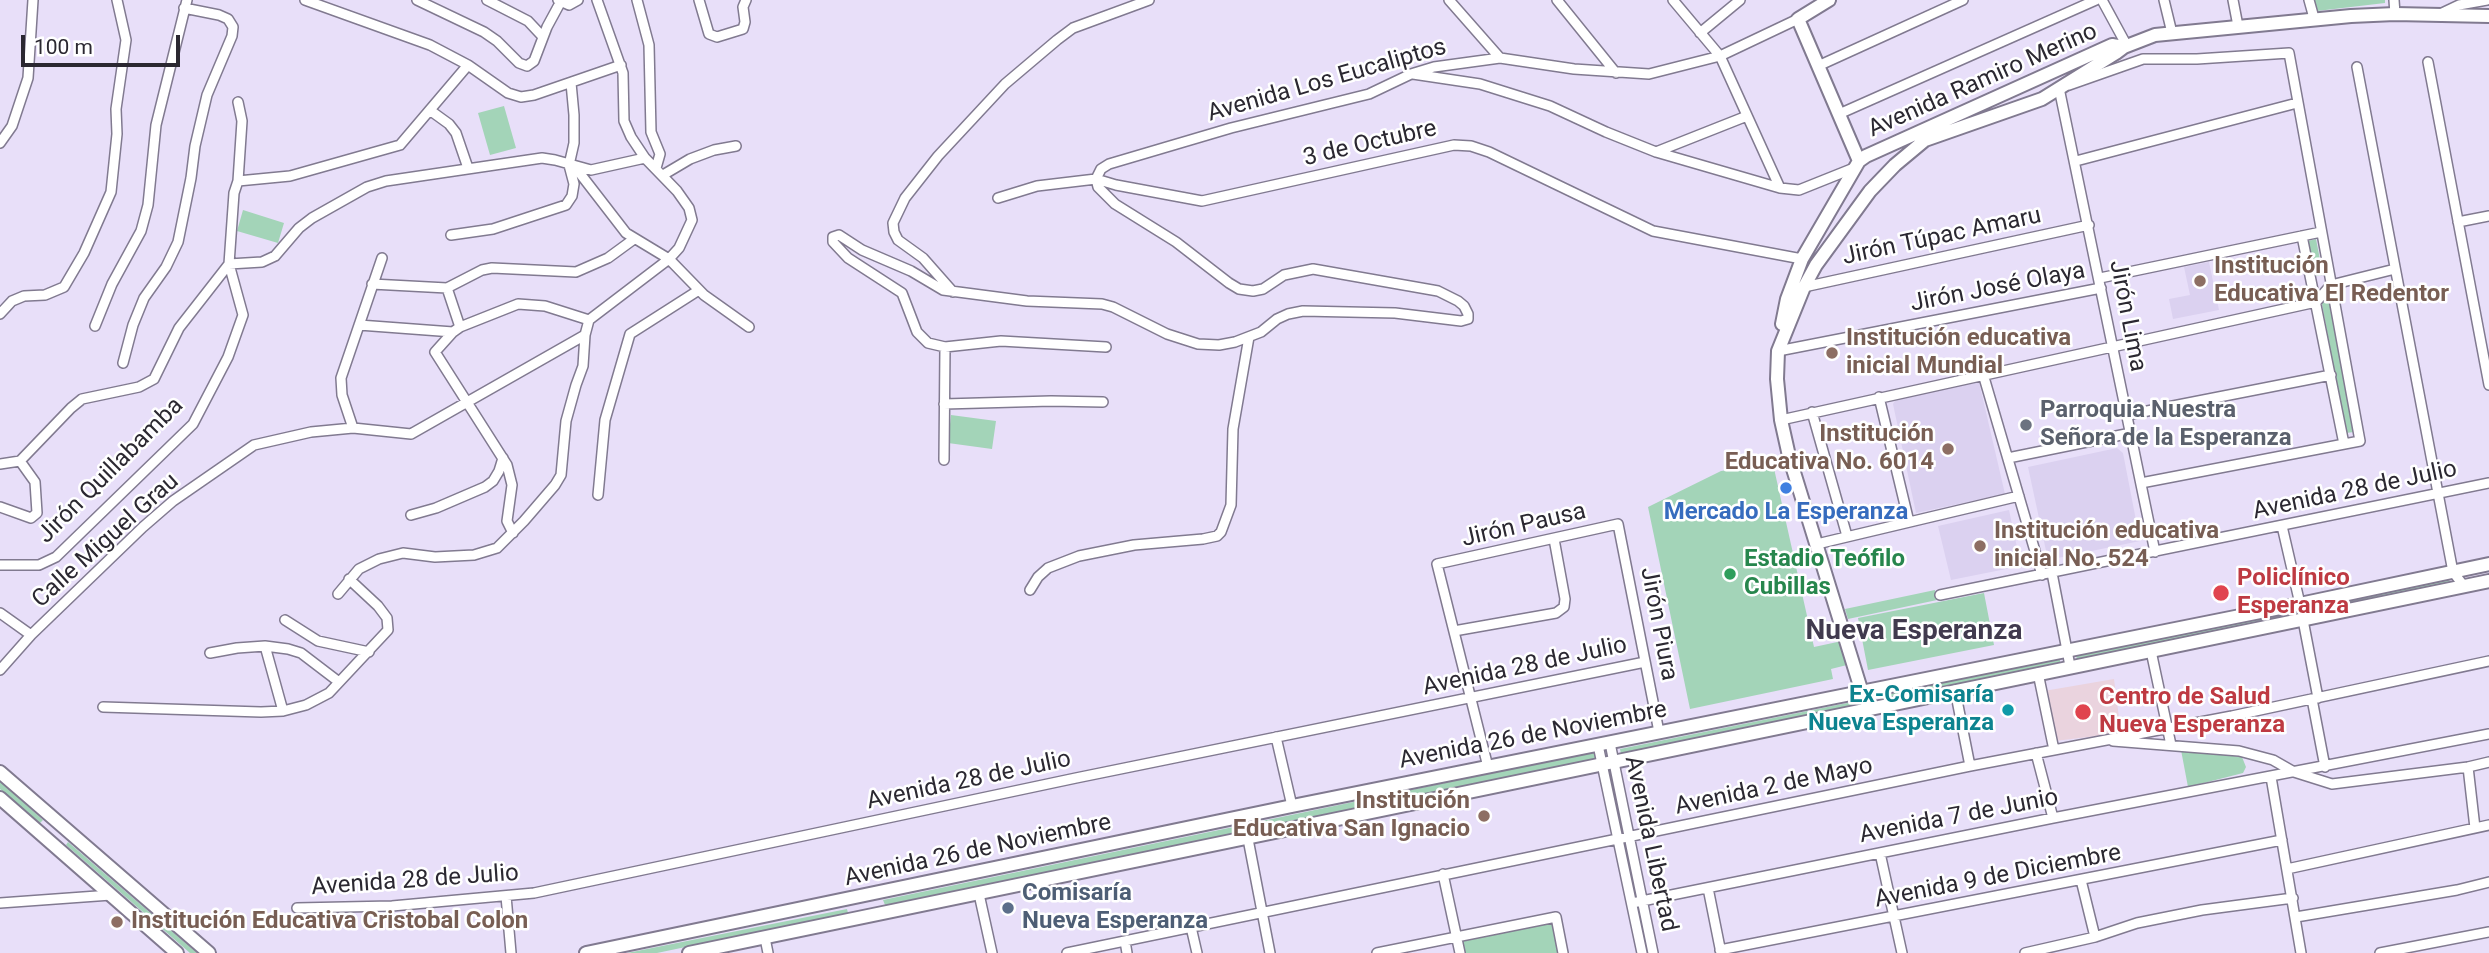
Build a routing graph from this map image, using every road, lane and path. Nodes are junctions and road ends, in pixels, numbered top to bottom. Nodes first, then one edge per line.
1 (33, 0) edge
2 (117, 0) edge
3 (305, 0) edge
4 (416, 0) edge
5 (487, 0) edge
6 (578, 0) edge
7 (597, 0) edge
8 (637, 0) edge
9 (699, 0) edge
10 (746, 0) edge
11 (1149, 0) edge
12 (1450, 0) edge
13 (1557, 0) edge
14 (1673, 0) edge
15 (1740, 0) edge
16 (1829, 0) edge
17 (1963, 0) edge
18 (2096, 0) edge
19 (2102, 0) edge
20 (2164, 0) edge
21 (2233, 0) edge
22 (2309, 0) edge
23 (2487, 0) edge
24 (559, 1) edge
25 (186, 4) edge
26 (2396, 5) edge
27 (2440, 14) junction
28 (2489, 16) edge
29 (2314, 18) junction
30 (1798, 19) junction
31 (2238, 26) junction
32 (1700, 33) junction
33 (2172, 33) junction
34 (542, 37) junction
35 (2125, 46) junction
36 (1720, 56) junction
37 (1500, 58) junction
38 (2428, 62) dead end
39 (468, 65) junction
40 (621, 65) junction
41 (1818, 66) junction
42 (2357, 66) dead end
43 (1616, 73) junction
44 (1411, 74) junction
45 (570, 83) junction
46 (2061, 87) junction
47 (237, 102) dead end
48 (2297, 103) junction
49 (431, 111) junction
50 (1839, 114) junction
51 (1747, 116) junction
52 (0, 143) edge
53 (736, 146) dead end
54 (1656, 152) junction
55 (645, 158) junction
56 (2076, 161) junction
57 (1856, 165) junction
58 (572, 166) junction
59 (468, 168) junction
60 (660, 172) junction
61 (1097, 179) junction
62 (239, 181) junction
63 (1780, 188) junction
64 (998, 198) dead end
65 (2489, 216) edge
66 (2458, 222) junction
67 (2089, 225) junction
68 (2321, 232) junction
69 (451, 235) dead end
70 (2302, 236) junction
71 (634, 239) junction
72 (382, 258) dead end
73 (669, 259) junction
74 (1802, 259) junction
75 (229, 264) junction
76 (2396, 268) junction
77 (2100, 283) junction
78 (372, 284) junction
79 (2331, 285) junction
80 (1804, 287) junction
81 (447, 288) junction
82 (699, 290) junction
83 (954, 293) junction
84 (2316, 302) junction
85 (0, 314) edge
86 (589, 320) junction
87 (359, 325) junction
88 (95, 327) dead end
89 (749, 327) dead end
90 (457, 330) junction
91 (585, 335) junction
92 (1249, 337) junction
93 (945, 346) junction
94 (2113, 346) junction
95 (1106, 347) dead end
96 (1778, 351) junction
97 (123, 363) dead end
98 (1983, 374) junction
99 (2331, 375) junction
100 (2489, 385) edge
101 (1879, 397) junction
102 (1103, 402) dead end
103 (467, 404) junction
104 (944, 404) junction
105 (1812, 412) junction
106 (2127, 415) junction
107 (1781, 420) junction
108 (353, 428) junction
109 (2130, 433) junction
110 (2344, 444) junction
111 (2008, 457) junction
112 (503, 458) junction
113 (944, 460) dead end
114 (20, 461) junction
115 (0, 464) edge
116 (2141, 483) junction
117 (2489, 483) edge
118 (2438, 493) junction
119 (598, 495) dead end
120 (2019, 496) junction
121 (0, 507) edge
122 (411, 515) dead end
123 (1909, 522) junction
124 (1618, 524) joint
125 (2282, 526) junction
126 (513, 533) junction
127 (1847, 536) junction
128 (1554, 539) junction
129 (1817, 544) junction
130 (2155, 552) junction
131 (2489, 564) edge
132 (0, 565) edge
133 (2453, 572) junction
134 (2052, 573) junction
135 (2042, 575) junction
136 (349, 579) junction
137 (2489, 581) edge
138 (2464, 586) junction
139 (1030, 590) dead end
140 (338, 594) dead end
141 (1940, 595) dead end
142 (2300, 604) junction
143 (0, 613) edge
144 (285, 620) dead end
145 (2302, 620) junction
146 (1454, 631) junction
147 (31, 635) junction
148 (265, 646) junction
149 (2067, 651) junction
150 (369, 652) junction
151 (2151, 652) junction
152 (210, 653) dead end
153 (2489, 661) edge
154 (1645, 662) junction
155 (2070, 666) junction
156 (0, 670) edge
157 (2038, 673) junction
158 (340, 682) junction
159 (1955, 690) junction
160 (1862, 692) junction
161 (1471, 698) junction
162 (2315, 698) junction
163 (103, 707) dead end
164 (1868, 709) junction
165 (284, 711) junction
166 (2168, 727) junction
167 (1659, 732) junction
168 (2489, 734) edge
169 (1276, 737) junction
170 (2101, 741) junction
171 (1604, 744) junction
172 (2171, 745) junction
173 (2054, 750) junction
174 (2036, 753) junction
175 (2489, 762) edge
176 (1609, 763) junction
177 (1970, 766) junction
178 (1488, 767) junction
179 (2325, 767) junction
180 (2468, 767) junction
181 (0, 772) edge
182 (2294, 772) junction
183 (2271, 777) junction
184 (0, 798) edge
185 (1292, 806) junction
186 (2053, 818) junction
187 (62, 825) junction
188 (2489, 825) edge
189 (2475, 828) junction
190 (1625, 837) junction
191 (1248, 838) junction
192 (2282, 840) junction
193 (48, 841) junction
194 (1880, 853) junction
195 (2287, 869) junction
196 (1443, 874) junction
197 (2081, 880) junction
198 (2489, 882) edge
199 (1707, 888) junction
200 (979, 894) junction
201 (111, 895) junction
202 (506, 896) junction
203 (860, 897) junction
204 (2292, 898) junction
205 (1643, 901) junction
206 (0, 903) edge
207 (1632, 903) junction
208 (297, 908) dead end
209 (1262, 911) junction
210 (1894, 917) junction
211 (2296, 917) junction
212 (865, 918) junction
213 (1191, 927) junction
214 (2489, 932) edge
215 (1456, 937) junction
216 (2095, 937) junction
217 (765, 938) junction
218 (1125, 941) junction
219 (1653, 951) edge
220 (1639, 952) edge
221 (1721, 952) edge
222 (177, 953) edge
223 (209, 953) edge
224 (511, 953) edge
225 (586, 953) edge
226 (689, 953) edge
227 (768, 953) edge
228 (992, 953) edge
229 (1066, 953) edge
230 (1127, 953) edge
231 (1197, 953) edge
232 (1270, 953) edge
233 (1377, 953) edge
234 (1460, 953) edge
235 (1563, 953) edge
236 (1902, 953) edge
237 (2025, 953) edge
238 (2301, 953) edge
239 (2379, 953) edge

1 - 52 street
2 - 85 street
3 - 39 street
4 - 34 street
5 - 34 street
6 - 24 street
7 - 40 street
8 - 60 street
9 - 10 street
11 - 83 street
12 - 37 street
13 - 43 street
14 - 32 street
15 - 32 street
16 - 30 main road
17 - 41 street
18 - 50 street
19 - 35 street
20 - 33 street
21 - 31 street
22 - 29 street
23 - 27 street
24 - 34 street
25 - 88 street
25 - 97 street
26 - 27 main road, Avenida Ramiro Merino
26 - 29 main road, Avenida Ramiro Merino
27 - 28 main road, Avenida Ramiro Merino
29 - 31 main road, Avenida Ramiro Merino
30 - 36 street, Avenida Los Eucaliptos
30 - 41 main road
31 - 33 main road, Avenida Ramiro Merino
32 - 36 street
33 - 35 main road, Avenida Ramiro Merino
35 - 46 main road, Avenida Ramiro Merino
35 - 57 main road, Avenida Ramiro Merino
36 - 43 street, Avenida Los Eucaliptos
36 - 51 street
37 - 43 street, Avenida Los Eucaliptos
37 - 44 street, Avenida Los Eucaliptos
38 - 66 street
39 - 45 street
39 - 49 street
40 - 45 street
40 - 55 street
41 - 50 main road
42 - 76 street
44 - 54 street
44 - 61 street, Avenida Los Eucaliptos
45 - 58 street
46 - 48 street
46 - 56 street, Jirón Lima
46 - 80 main road, Avenida Ramiro Merino
47 - 62 street, Jirón Quillabamba
48 - 56 street
48 - 68 street
49 - 59 street
49 - 62 street
50 - 57 main road
51 - 54 street
51 - 63 street
53 - 60 street
54 - 63 street
55 - 58 street
55 - 60 street
56 - 67 street, Jirón Lima
57 - 63 street
57 - 74 main road, Avenida Ramiro Merino
58 - 59 street
58 - 69 street
58 - 71 street
59 - 75 street
60 - 73 street
61 - 64 street, Avenida Los Eucaliptos
61 - 74 street, 3 de Octubre
61 - 92 street
62 - 75 street, Jirón Quillabamba
65 - 66 street
66 - 100 street
67 - 77 street, Jirón Lima
67 - 80 street, Jirón Túpac Amaru
68 - 70 street, Jirón José Olaya
68 - 79 street
70 - 77 street, Jirón José Olaya
70 - 84 street
71 - 73 street
71 - 81 street
72 - 78 street
73 - 82 street
73 - 86 street
74 - 96 main road, Avenida Ramiro Merino
75 - 114 street
75 - 132 street, Jirón Quillabamba
76 - 79 street
76 - 118 street
77 - 94 street, Jirón Lima
77 - 96 street, Jirón José Olaya
78 - 81 street
78 - 87 street
79 - 84 street
79 - 110 street
80 - 96 main road, Avenida Ramiro Merino
81 - 90 street
82 - 89 street
82 - 119 street
83 - 92 street
83 - 93 street
84 - 94 street
84 - 99 street
86 - 90 street
86 - 91 street
87 - 90 street
87 - 108 street
90 - 103 street
91 - 103 street
91 - 126 street
92 - 139 street
93 - 95 street
93 - 104 street
94 - 98 street
94 - 106 street, Jirón Lima
96 - 107 main road, Avenida Ramiro Merino
98 - 101 street
98 - 111 street
99 - 106 street
99 - 110 street
101 - 105 street
101 - 123 street
102 - 104 street
103 - 108 street, Calle Miguel Grau
103 - 112 street
104 - 113 street
105 - 107 street
105 - 127 street
106 - 109 street, Jirón Lima
107 - 129 main road, Avenida Ramiro Merino
108 - 147 street, Calle Miguel Grau
109 - 111 street
109 - 116 street, Jirón Lima
110 - 116 street
111 - 120 street
112 - 122 street
112 - 126 street
114 - 115 street
114 - 121 street
116 - 130 street, Jirón Lima
117 - 118 street, Avenida 28 de Julio
118 - 125 street, Avenida 28 de Julio
118 - 133 street
120 - 123 street
120 - 135 street
123 - 127 street
124 - 128 street, Jirón Pausa
124 - 154 street, Jirón Piura
125 - 130 street, Avenida 28 de Julio
125 - 142 street
126 - 136 street
127 - 129 street
128 - 146 street
128 - 146 street, Jirón Pausa
129 - 160 main road, Avenida Ramiro Merino
130 - 134 street, Avenida 28 de Julio
131 - 133 main road, Avenida 26 de Noviembre
133 - 138 street
133 - 142 main road, Avenida 26 de Noviembre
134 - 135 street, Avenida 28 de Julio
134 - 149 street
135 - 141 street, Avenida 28 de Julio
136 - 140 street
136 - 150 street
137 - 138 main road, Avenida 26 de Noviembre
138 - 145 main road, Avenida 26 de Noviembre
142 - 149 main road, Avenida 26 de Noviembre
143 - 147 street
144 - 150 street
145 - 151 main road, Avenida 26 de Noviembre
145 - 162 street
146 - 161 street
147 - 156 street, Calle Miguel Grau
148 - 152 street
148 - 158 street
148 - 165 street
149 - 155 street
149 - 160 main road, Avenida 26 de Noviembre
150 - 158 street
151 - 155 main road, Avenida 26 de Noviembre
151 - 166 street
153 - 162 street, Avenida 2 de Mayo
154 - 161 street, Avenida 28 de Julio
154 - 167 street, Jirón Piura
155 - 157 main road, Avenida 26 de Noviembre
157 - 159 main road, Avenida 26 de Noviembre
157 - 173 street
158 - 165 street
159 - 164 main road, Avenida 26 de Noviembre
159 - 177 street
160 - 164 main road, Avenida Ramiro Merino
160 - 167 main road, Avenida 26 de Noviembre
161 - 169 street, Avenida 28 de Julio
161 - 178 street
162 - 166 street, Avenida 2 de Mayo
162 - 179 street
163 - 165 street
164 - 176 main road, Avenida 26 de Noviembre
166 - 170 street, Avenida 2 de Mayo
166 - 172 street
167 - 171 main road, Avenida 26 de Noviembre
168 - 179 street, Avenida 7 de Junio
169 - 185 street
169 - 202 street, Avenida 28 de Julio
170 - 172 street
170 - 173 street, Avenida 2 de Mayo
171 - 176 street, Avenida Libertad
171 - 178 main road, Avenida 26 de Noviembre
172 - 182 street
173 - 174 street, Avenida 2 de Mayo
174 - 177 street, Avenida 2 de Mayo
174 - 186 street
175 - 180 street, Avenida 7 de Junio
176 - 190 street, Avenida Libertad
176 - 191 main road, Avenida 26 de Noviembre
177 - 190 street, Avenida 2 de Mayo
178 - 185 main road, Avenida 26 de Noviembre
179 - 182 street, Avenida 7 de Junio
180 - 182 street, Avenida 7 de Junio
180 - 189 street
181 - 187 main road
182 - 183 street, Avenida 7 de Junio
183 - 186 street, Avenida 7 de Junio
183 - 192 street
184 - 193 main road
185 - 203 main road, Avenida 26 de Noviembre
186 - 194 street, Avenida 7 de Junio
187 - 193 main road
187 - 223 main road
188 - 189 street
189 - 195 street
190 - 196 street, Avenida 2 de Mayo
190 - 205 street, Avenida Libertad
190 - 207 street, Avenida Libertad
191 - 200 main road, Avenida 26 de Noviembre
191 - 209 street
192 - 195 street
192 - 197 street, Avenida 9 de Diciembre
193 - 201 main road
194 - 199 street, Avenida 7 de Junio
194 - 210 street
195 - 204 street
196 - 209 street, Avenida 2 de Mayo
196 - 215 street
197 - 210 street, Avenida 9 de Diciembre
197 - 216 street
198 - 211 street
199 - 205 street, Avenida 7 de Junio
199 - 221 street
200 - 212 main road, Avenida 26 de Noviembre
200 - 228 street
201 - 206 street
201 - 222 main road
202 - 208 street, Avenida 28 de Julio
202 - 224 street
203 - 212 main road
203 - 225 main road, Avenida 26 de Noviembre
204 - 211 street
204 - 216 street
205 - 207 street, Avenida 7 de Junio
205 - 219 street, Avenida Libertad
207 - 220 street, Avenida Libertad
209 - 213 street, Avenida 2 de Mayo
209 - 232 street
210 - 221 street, Avenida 9 de Diciembre
210 - 236 street
211 - 238 street
212 - 217 main road, Avenida 26 de Noviembre
213 - 218 street, Avenida 2 de Mayo
213 - 231 street
214 - 239 street
215 - 233 street
215 - 234 street
215 - 235 street
216 - 237 street
217 - 226 main road, Avenida 26 de Noviembre
217 - 227 street
218 - 229 street, Avenida 2 de Mayo
218 - 230 street
219 - 220 street

